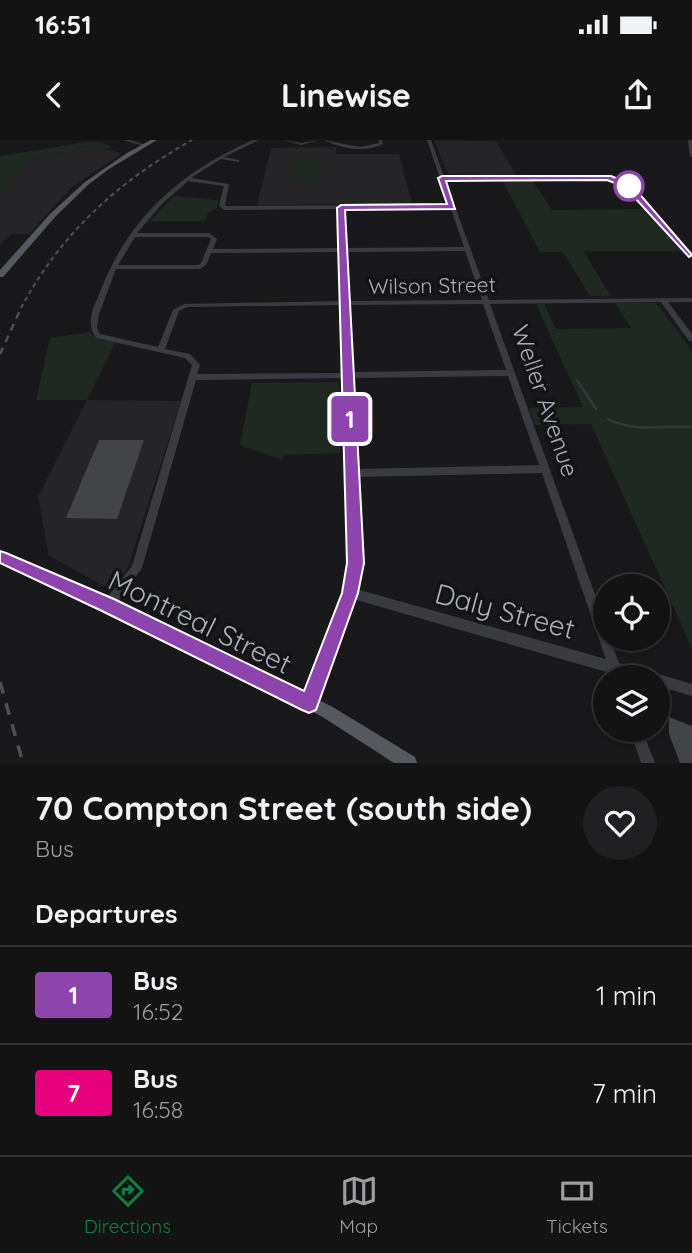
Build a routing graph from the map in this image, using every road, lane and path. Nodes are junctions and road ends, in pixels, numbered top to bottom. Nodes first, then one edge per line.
1 (125, 140) edge
2 (155, 140) edge
3 (257, 140) edge
4 (286, 140) edge
5 (317, 140) edge
6 (326, 140) edge
7 (380, 140) edge
8 (429, 140) edge
9 (690, 140) edge
10 (145, 145) junction
11 (692, 156) edge
12 (219, 157) junction
13 (237, 161) dead end
14 (442, 178) junction
15 (186, 179) junction
16 (452, 207) junction
17 (341, 208) junction
18 (132, 235) junction
19 (467, 249) junction
20 (344, 250) junction
21 (209, 251) junction
22 (692, 255) edge
23 (0, 263) edge
24 (10, 263) junction
25 (113, 267) junction
26 (0, 275) edge
27 (663, 300) junction
28 (692, 300) edge
29 (486, 303) junction
30 (346, 304) junction
31 (692, 339) edge
32 (161, 350) junction
33 (510, 373) junction
34 (348, 375) junction
35 (194, 377) junction
36 (544, 469) junction
37 (352, 473) junction
38 (4, 560) edge
39 (350, 593) junction
40 (108, 605) junction
41 (593, 665) edge
42 (614, 665) edge
43 (670, 684) edge
44 (692, 690) edge
45 (309, 703) junction
46 (640, 742) edge
47 (409, 763) edge
48 (648, 763) edge

1 - 10 street
2 - 10 main road
3 - 12 street
4 - 5 street
6 - 7 street
8 - 14 street, Weller Avenue
9 - 11 street
10 - 24 main road
12 - 13 street
12 - 15 street
14 - 16 street, Weller Avenue
14 - 22 street
15 - 17 street
15 - 18 street
16 - 17 street
16 - 19 street, Weller Avenue
17 - 20 street
18 - 21 street
18 - 25 street
19 - 20 street
19 - 29 street, Weller Avenue
20 - 21 street
20 - 30 street
21 - 25 street
23 - 24 street
24 - 26 main road
25 - 32 street
27 - 28 street, Wilson Street
27 - 29 street, Wilson Street
27 - 31 street
29 - 30 street, Wilson Street
29 - 33 street, Weller Avenue
30 - 32 street, Wilson Street
30 - 34 street
32 - 35 street
33 - 34 street
33 - 36 street, Weller Avenue
34 - 35 street
34 - 37 street
35 - 40 street
36 - 37 street
36 - 42 street, Weller Avenue
37 - 39 street
38 - 40 main road, Montreal Street
39 - 41 street, Daly Street
39 - 45 street
40 - 45 main road, Montreal Street
43 - 44 street
45 - 47 main road, Montreal Street
46 - 48 street

